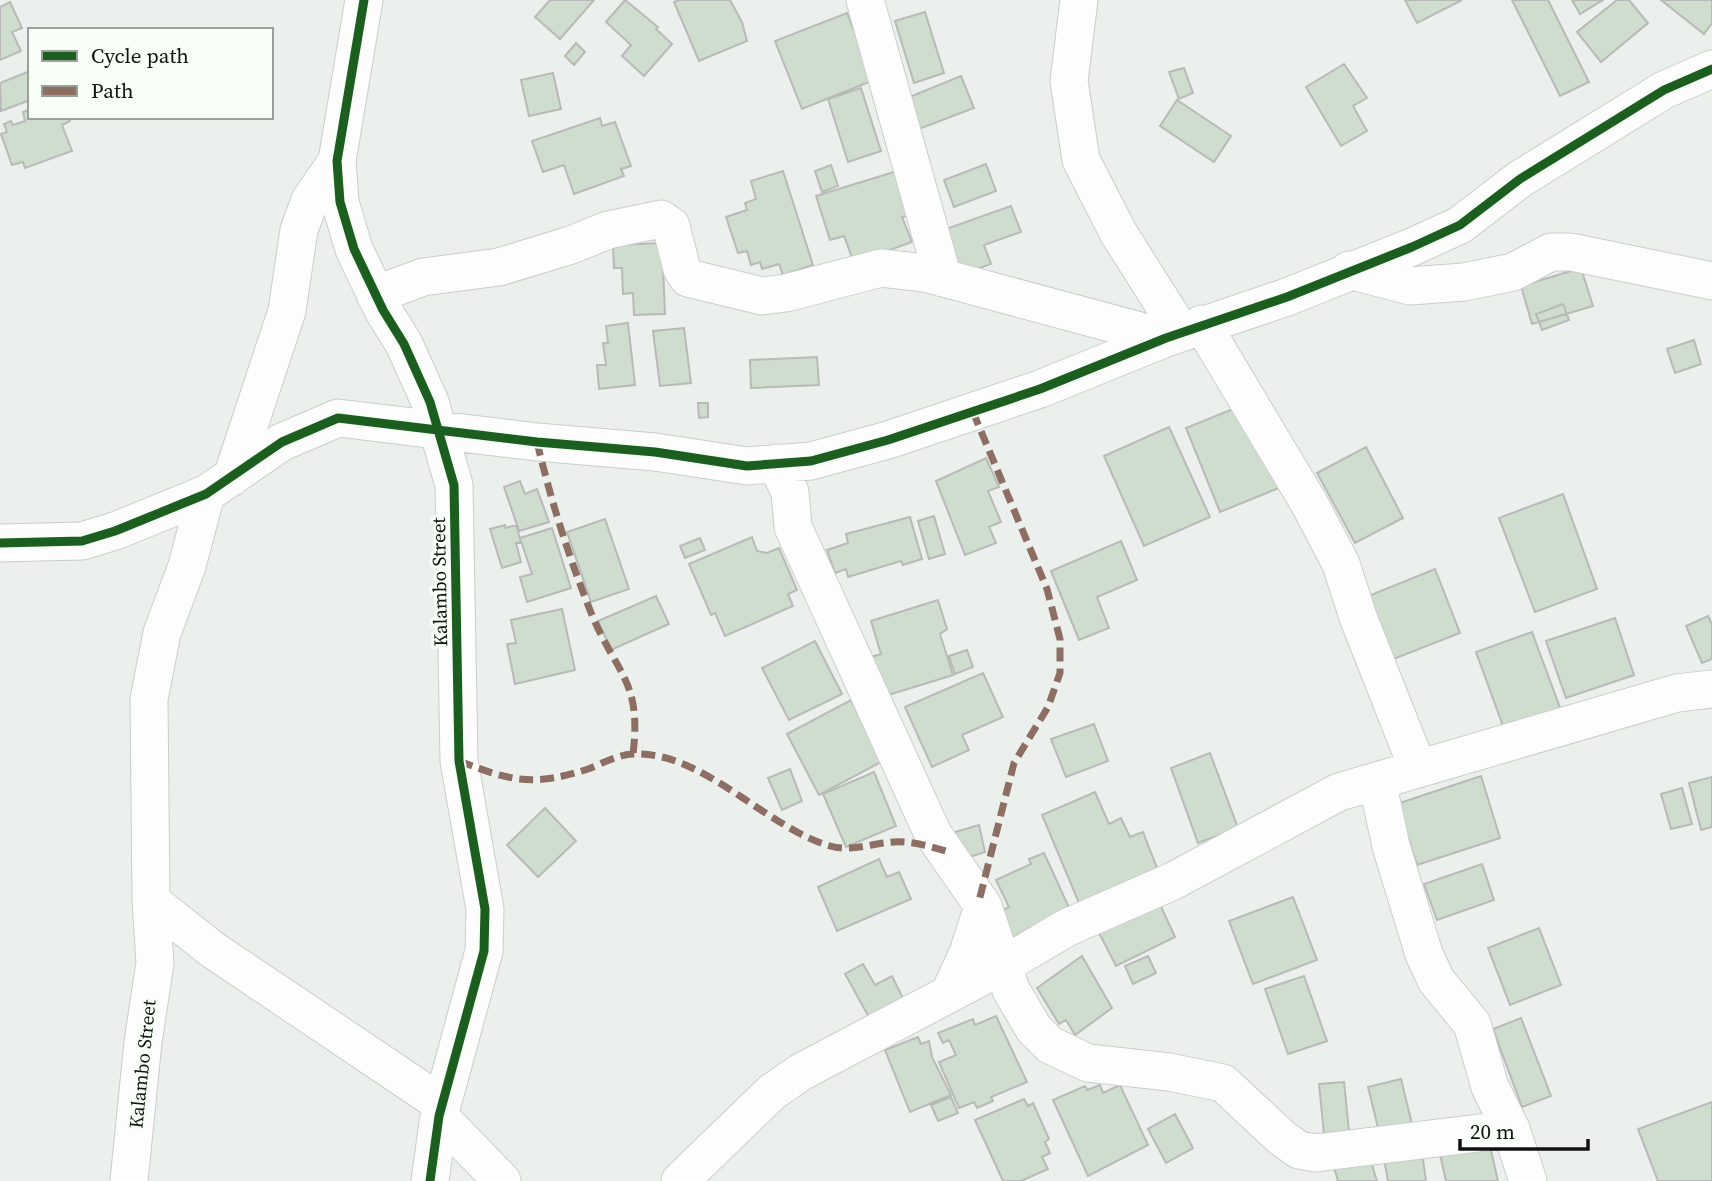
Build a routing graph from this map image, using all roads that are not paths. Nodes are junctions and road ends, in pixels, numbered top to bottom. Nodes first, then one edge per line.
1 (364, 0) edge
2 (865, 0) edge
3 (1079, 0) edge
4 (1712, 69) edge
5 (337, 161) junction
6 (1349, 270) junction
7 (943, 278) junction
8 (1712, 281) edge
9 (375, 295) junction
10 (1183, 331) junction
11 (439, 430) junction
12 (776, 463) junction
13 (219, 486) junction
14 (0, 543) edge
15 (1712, 689) edge
16 (1418, 769) junction
17 (1377, 781) junction
18 (150, 901) junction
19 (983, 906) junction
20 (1002, 966) junction
21 (949, 994) junction
22 (441, 1110) junction
23 (1511, 1129) junction
24 (129, 1181) edge
25 (430, 1181) edge
26 (502, 1181) edge
27 (680, 1181) edge
28 (1528, 1181) edge

1 - 5 street, Kalambo Street
2 - 7 street
3 - 10 street
4 - 6 street
5 - 9 street, Kalambo Street
5 - 13 street, Kalambo Street
6 - 8 street
6 - 10 street
7 - 9 street
7 - 10 street
9 - 11 street, Kalambo Street
10 - 12 street
10 - 16 street
11 - 12 street
11 - 13 street
11 - 22 street, Kalambo Street
12 - 19 street
13 - 14 street
13 - 18 street, Kalambo Street
15 - 16 street
16 - 17 street
17 - 20 street
17 - 23 street
18 - 22 street
18 - 24 street, Kalambo Street
19 - 20 street
19 - 21 street
20 - 21 street
20 - 23 street
21 - 27 street
22 - 25 street, Kalambo Street
22 - 26 street
23 - 28 street

